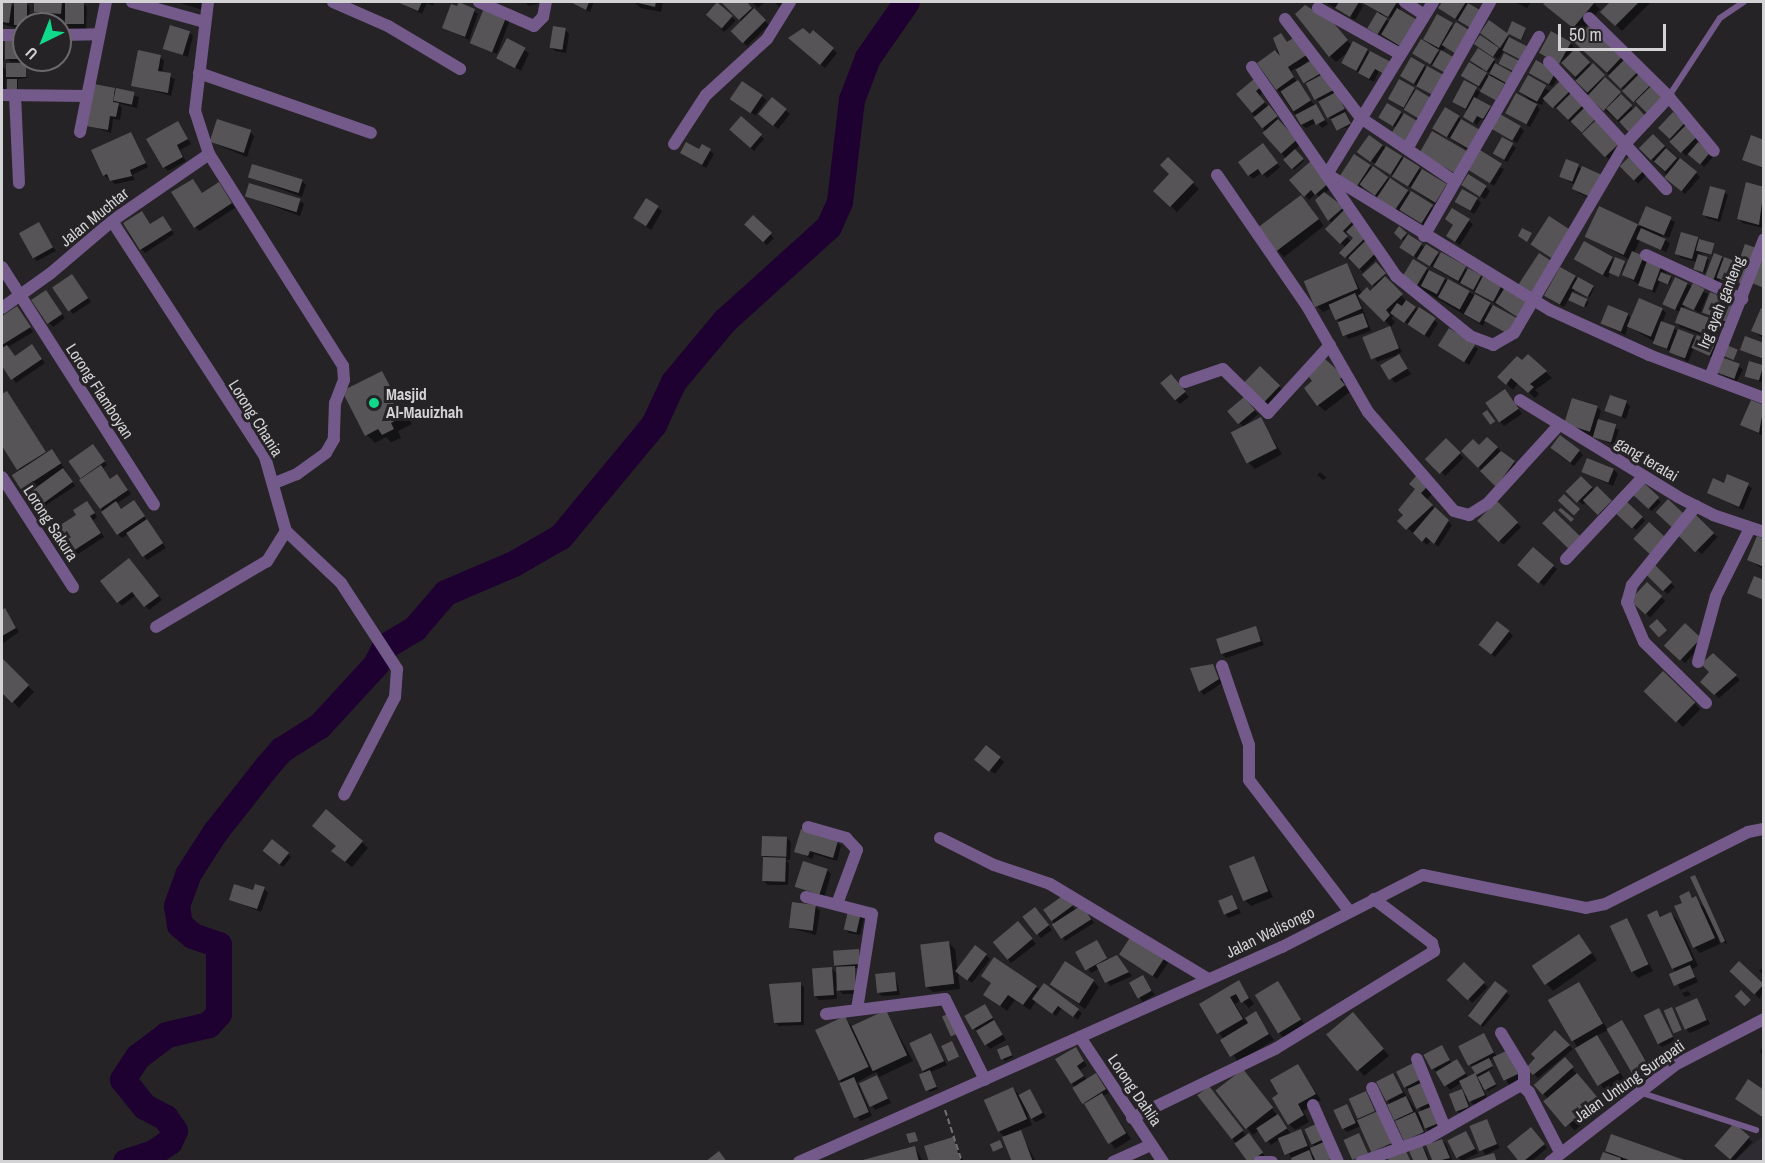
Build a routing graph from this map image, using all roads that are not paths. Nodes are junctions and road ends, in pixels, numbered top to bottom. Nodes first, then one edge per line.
1 (106, 2) edge
2 (132, 2) edge
3 (208, 2) edge
4 (333, 2) edge
5 (479, 2) edge
6 (546, 2) edge
7 (790, 2) edge
8 (1405, 2) edge
9 (1433, 2) edge
10 (1490, 2) edge
11 (1744, 2) edge
12 (1318, 8) dead end
13 (1424, 15) junction
14 (1589, 18) dead end
15 (1285, 19) dead end
16 (204, 22) junction
17 (72, 34) edge
18 (99, 34) junction
19 (1539, 38) dead end
20 (1400, 54) junction
21 (1549, 62) dead end
22 (1252, 67) dead end
23 (460, 69) dead end
24 (199, 73) junction
25 (2, 95) edge
26 (15, 95) junction
27 (87, 96) junction
28 (1669, 97) junction
29 (1361, 118) junction
30 (80, 132) dead end
31 (370, 133) dead end
32 (1626, 143) junction
33 (674, 144) dead end
34 (1407, 150) junction
35 (1714, 151) dead end
36 (209, 154) junction
37 (1327, 174) junction
38 (1217, 175) dead end
39 (1454, 181) junction
40 (19, 183) dead end
41 (1666, 189) dead end
42 (112, 221) junction
43 (1424, 236) junction
44 (1763, 239) edge
45 (1646, 255) dead end
46 (2, 267) edge
47 (20, 296) junction
48 (1742, 299) junction
49 (1536, 301) junction
50 (2, 308) edge
51 (1330, 345) junction
52 (1710, 377) junction
53 (1185, 382) dead end
54 (1764, 398) edge
55 (1520, 400) dead end
56 (1559, 425) junction
57 (2, 477) edge
58 (1643, 477) junction
59 (275, 483) junction
60 (154, 505) dead end
61 (1696, 506) junction
62 (1750, 528) junction
63 (286, 531) junction
64 (1764, 532) edge
65 (1566, 559) dead end
66 (74, 587) dead end
67 (156, 627) dead end
68 (1698, 662) dead end
69 (1222, 666) dead end
70 (1706, 704) dead end
71 (344, 795) dead end
72 (808, 827) dead end
73 (1764, 829) edge
74 (940, 838) dead end
75 (806, 897) dead end
76 (1374, 899) junction
77 (837, 904) junction
78 (1349, 911) junction
79 (1208, 979) junction
80 (857, 1010) junction
81 (826, 1014) dead end
82 (1764, 1019) edge
83 (1501, 1033) dead end
84 (1080, 1037) junction
85 (1417, 1059) dead end
86 (985, 1080) junction
87 (1524, 1087) junction
88 (1372, 1088) dead end
89 (1638, 1092) junction
90 (1313, 1105) dead end
91 (1132, 1118) junction
92 (1445, 1128) junction
93 (1756, 1130) dead end
94 (1151, 1145) junction
95 (1400, 1148) junction
96 (1560, 1152) junction
97 (799, 1161) edge
98 (1113, 1161) edge
99 (1163, 1161) edge
100 (1259, 1161) edge
101 (1272, 1161) edge
102 (1338, 1161) edge
103 (1361, 1161) edge
104 (1550, 1161) edge

1 - 18 street
2 - 16 street
3 - 16 street
4 - 23 street
5 - 6 street
7 - 33 street
8 - 13 street
9 - 13 street
10 - 34 street
11 - 28 lane
12 - 20 street
13 - 20 street
14 - 28 street
15 - 29 street
16 - 24 street
17 - 18 street
18 - 27 street
19 - 39 street
20 - 29 street
21 - 32 street
22 - 37 street
24 - 31 street
24 - 36 street
25 - 26 street
26 - 27 street
26 - 40 street
27 - 30 street
28 - 32 street
28 - 35 street
29 - 34 street
29 - 37 street
32 - 41 street
32 - 49 street
34 - 39 street
36 - 42 street, Jalan Muchtar
36 - 59 street
37 - 43 street
37 - 49 street
38 - 51 street
39 - 43 street
42 - 47 street, Jalan Muchtar
42 - 59 street, Lorong Chania
43 - 49 street
44 - 48 street, lrg ayah ganteng
45 - 48 street
46 - 47 street, Lorong Flamboyan
47 - 50 street, Jalan Muchtar
47 - 60 street, Lorong Flamboyan
48 - 52 street, lrg ayah ganteng
49 - 52 street
51 - 53 street
51 - 56 street
52 - 54 street
55 - 56 street, gang teratai
56 - 58 street, gang teratai
57 - 66 street, Lorong Sakura
58 - 61 street, gang teratai
58 - 65 street
59 - 63 street, Lorong Chania
61 - 62 street, gang teratai
61 - 70 street
62 - 64 street, gang teratai
62 - 68 street
63 - 67 street
63 - 71 street
69 - 78 street
72 - 77 street
73 - 76 street, Jalan Walisongo
74 - 79 street
75 - 77 street
76 - 78 street, Jalan Walisongo
76 - 91 street
77 - 80 street
78 - 79 street, Jalan Walisongo
79 - 84 street, Jalan Walisongo
80 - 81 street
80 - 86 street
82 - 89 street, Jalan Untung Surapati
83 - 87 street
84 - 86 street, Jalan Walisongo
84 - 91 street, Lorong Dahlia
85 - 92 street
86 - 97 street, Jalan Walisongo
87 - 92 street
87 - 96 street
88 - 95 street
89 - 93 lane
89 - 96 street, Jalan Untung Surapati
90 - 102 street
91 - 94 street, Lorong Dahlia
92 - 95 street
94 - 98 street
94 - 99 street, Lorong Dahlia
95 - 103 street
96 - 104 street, Jalan Untung Surapati
100 - 101 street

